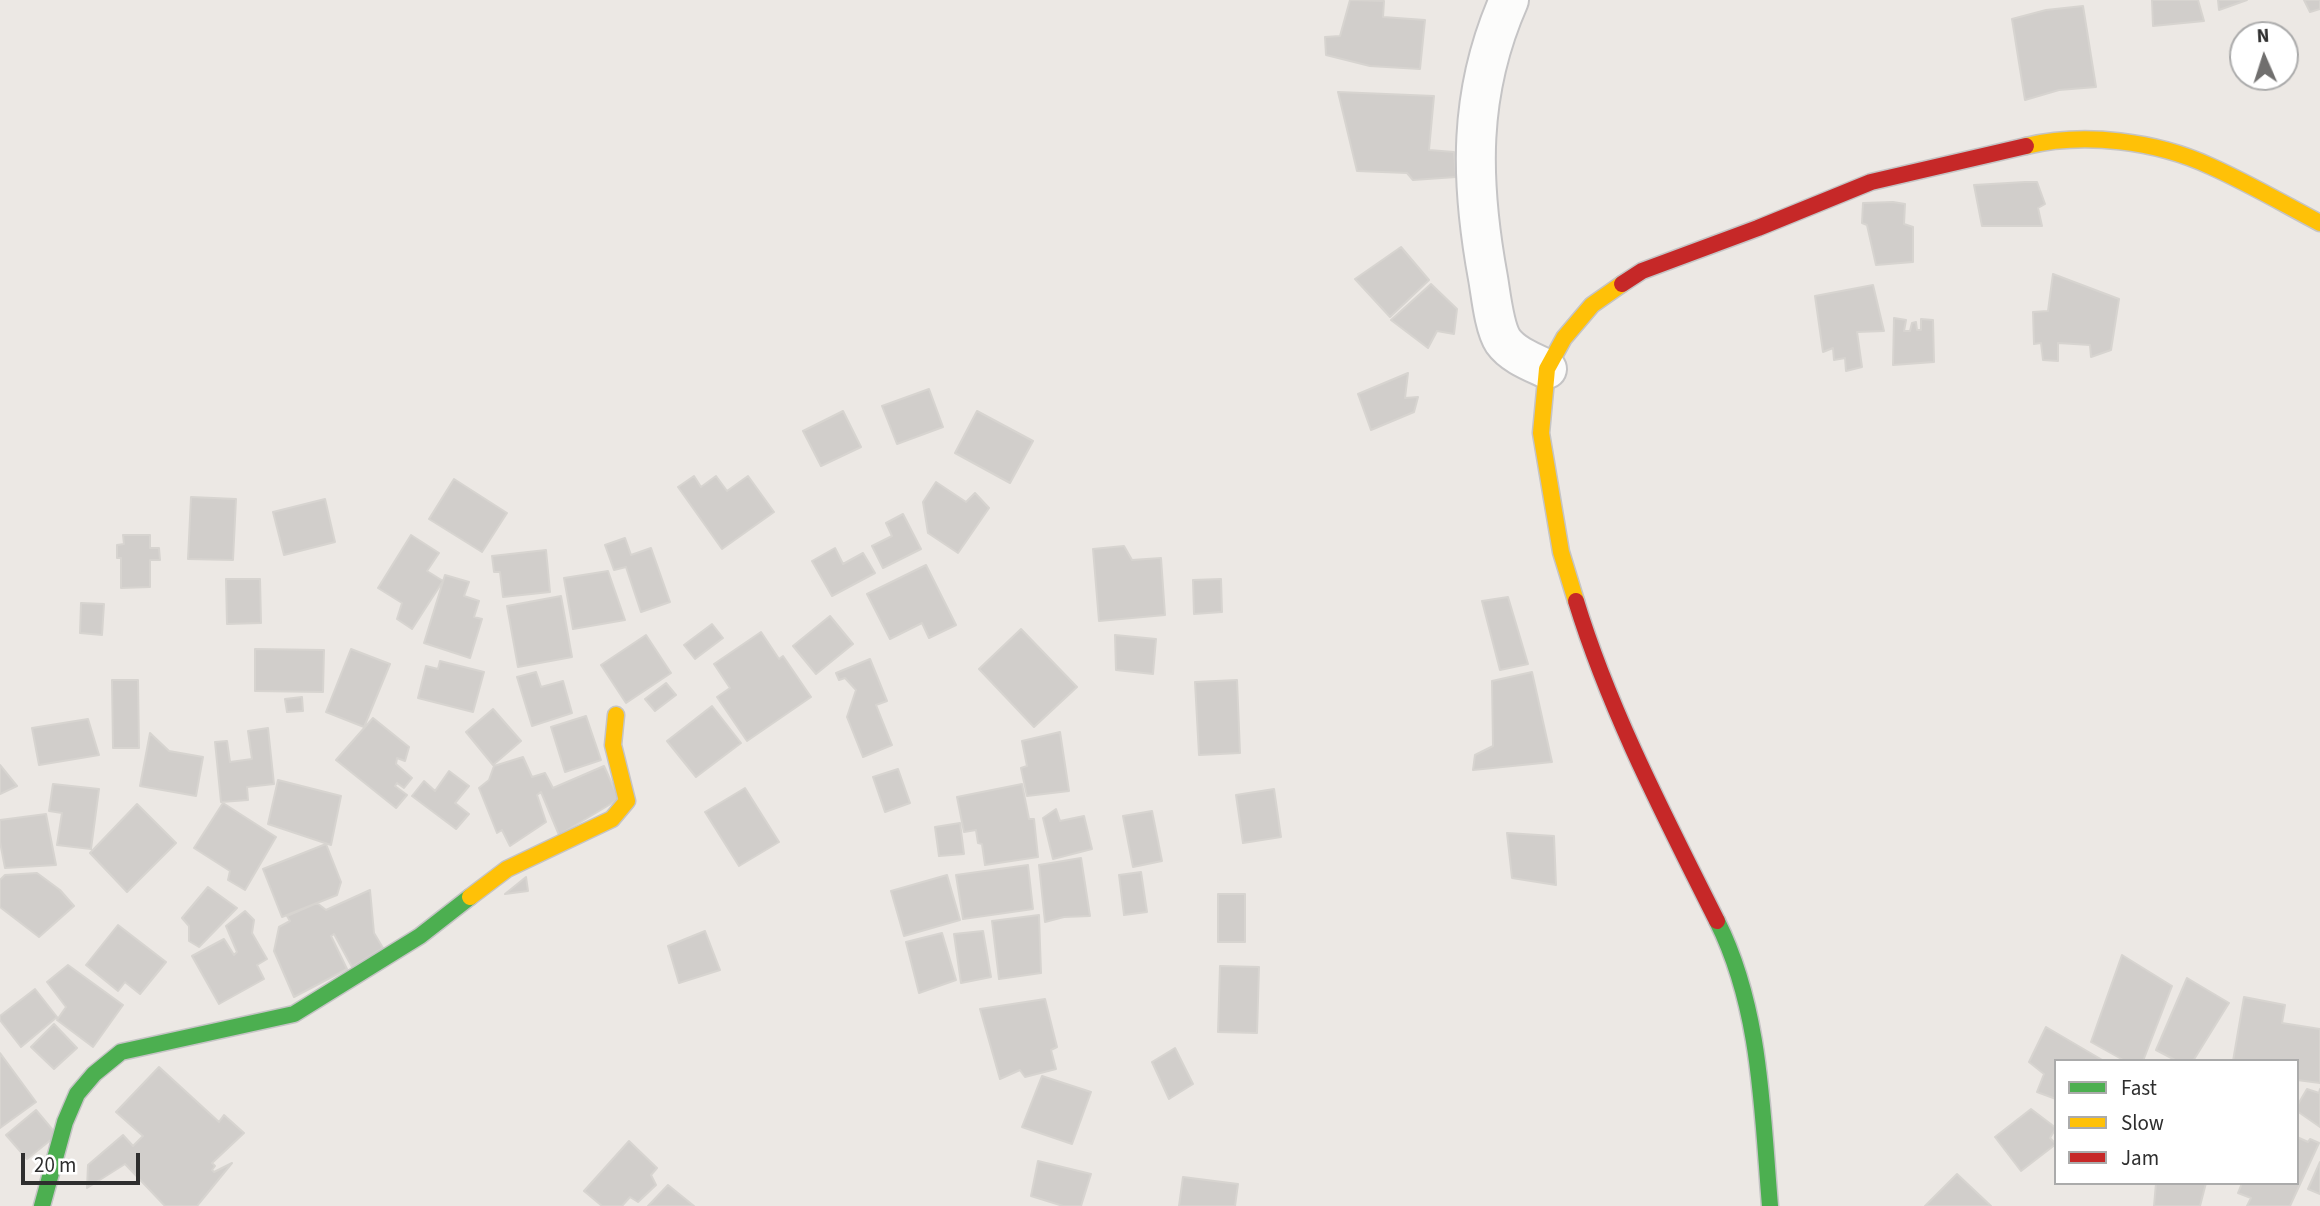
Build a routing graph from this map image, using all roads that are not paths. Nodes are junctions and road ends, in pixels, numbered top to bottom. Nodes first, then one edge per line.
1 (1509, 0) edge
2 (2320, 223) edge
3 (1547, 369) junction
4 (616, 715) dead end
5 (42, 1206) edge
6 (1770, 1206) edge

1 - 3 street
2 - 3 street
3 - 6 street
4 - 5 street

